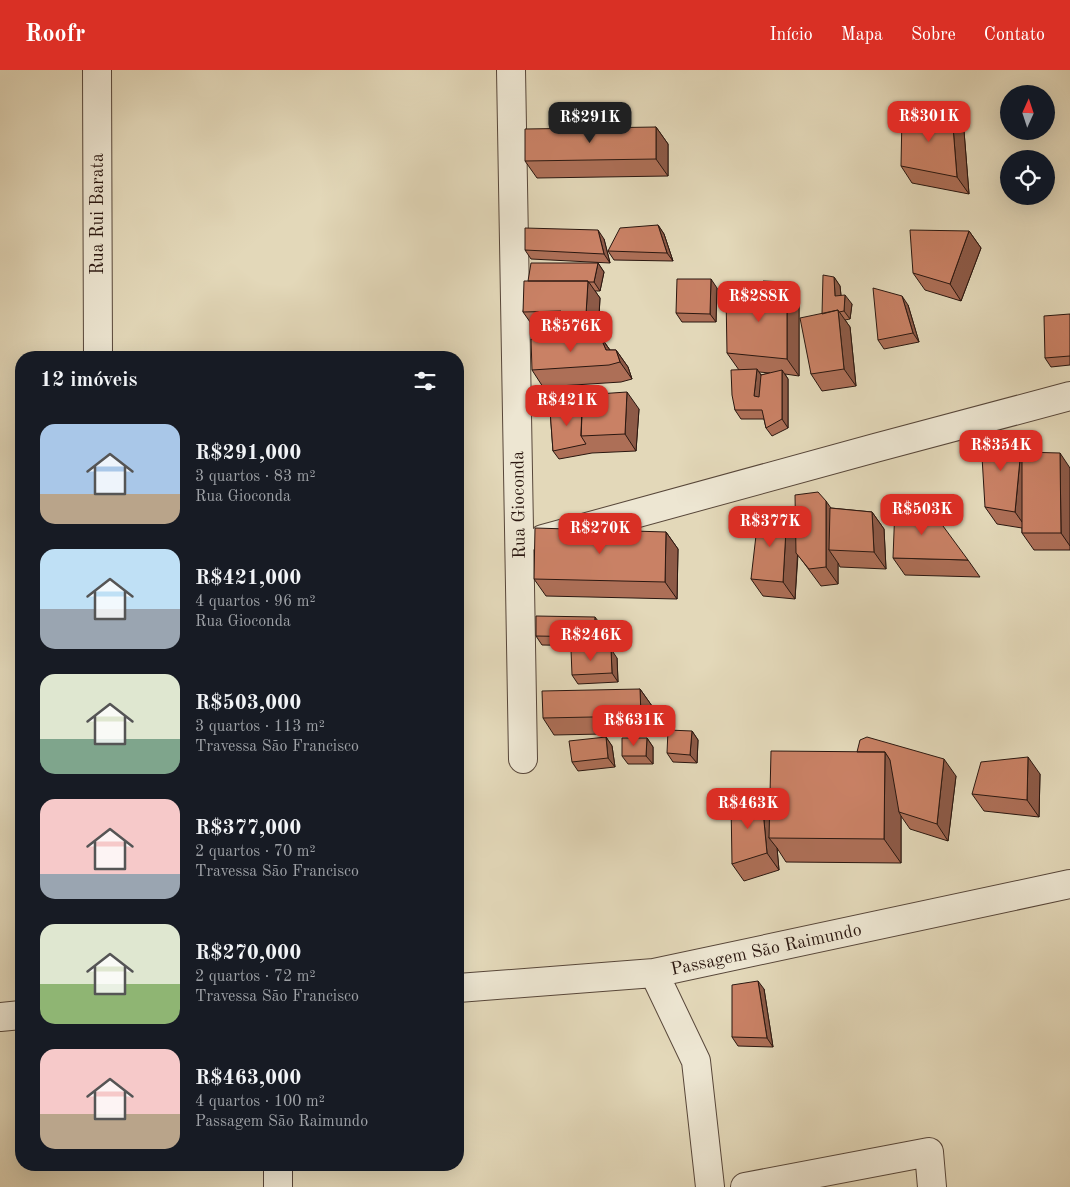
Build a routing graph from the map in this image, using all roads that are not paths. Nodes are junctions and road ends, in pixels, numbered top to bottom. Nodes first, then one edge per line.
1 (97, 70) edge
2 (511, 70) edge
3 (98, 351) edge
4 (1070, 396) edge
5 (519, 546) junction
6 (523, 760) dead end
7 (1070, 884) edge
8 (654, 973) junction
9 (464, 988) edge
10 (15, 1016) edge
11 (0, 1017) edge
12 (278, 1171) edge
13 (278, 1187) edge
14 (710, 1187) edge
15 (745, 1187) edge
16 (932, 1187) edge

1 - 3 street, Rua Rui Barata
2 - 5 street, Rua Gioconda
4 - 5 street
5 - 6 street, Rua Gioconda
7 - 8 street, Passagem São Raimundo
8 - 9 street, Passagem São Raimundo
8 - 14 street
10 - 11 street
12 - 13 street
15 - 16 street

